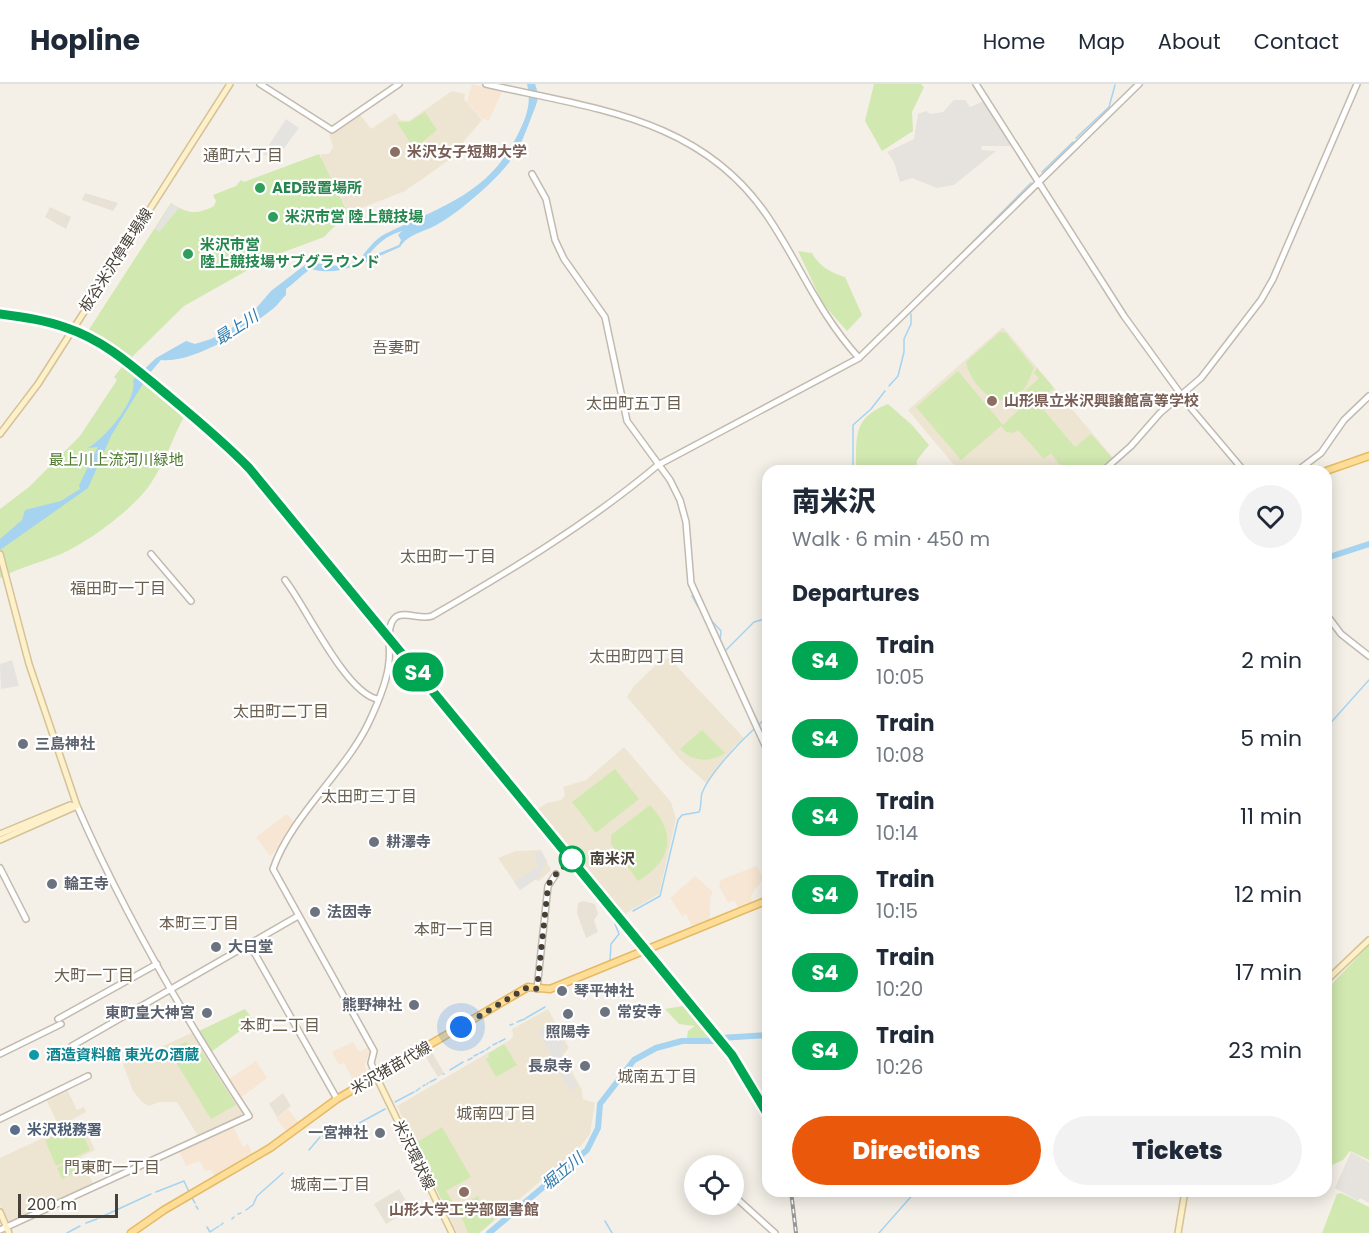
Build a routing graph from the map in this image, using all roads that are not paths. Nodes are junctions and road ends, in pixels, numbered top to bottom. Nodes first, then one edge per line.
1 (230, 84) edge
2 (260, 84) edge
3 (399, 84) edge
4 (486, 84) edge
5 (976, 84) edge
6 (1139, 84) edge
7 (1357, 84) edge
8 (532, 174) dead end
9 (1038, 182) junction
10 (859, 358) junction
11 (1181, 395) junction
12 (1369, 396) edge
13 (0, 434) edge
14 (1369, 456) edge
15 (658, 465) junction
16 (1110, 465) edge
17 (1239, 465) edge
18 (1305, 465) edge
19 (1332, 469) edge
20 (0, 554) edge
21 (151, 554) dead end
22 (285, 580) dead end
23 (191, 601) dead end
24 (1332, 622) edge
25 (1369, 656) edge
26 (377, 699) junction
27 (762, 739) edge
28 (77, 806) junction
29 (0, 834) edge
30 (0, 840) edge
31 (0, 868) edge
32 (556, 874) dead end
33 (762, 902) edge
34 (298, 916) junction
35 (26, 919) dead end
36 (1369, 940) edge
37 (250, 945) junction
38 (157, 964) junction
39 (1332, 975) edge
40 (537, 989) junction
41 (171, 990) junction
42 (72, 1046) dead end
43 (0, 1054) edge
44 (88, 1076) dead end
45 (376, 1076) junction
46 (337, 1099) junction
47 (0, 1119) edge
48 (1184, 1197) edge
49 (744, 1205) edge
50 (0, 1212) edge
51 (0, 1230) edge
52 (8, 1230) edge
53 (131, 1233) edge
54 (452, 1233) edge
55 (776, 1233) edge
56 (1178, 1233) edge

1 - 13 main road, 板谷米沢停車場線
2 - 3 street
4 - 10 street
5 - 9 street
6 - 9 street
7 - 11 street
8 - 15 street
9 - 10 street
9 - 11 street
10 - 15 street
11 - 16 street
11 - 17 street
12 - 18 street
14 - 19 main road
15 - 26 street
15 - 27 street
20 - 28 main road
21 - 23 street
22 - 26 street
24 - 25 street
26 - 34 street
28 - 29 main road
28 - 30 main road
28 - 38 street
31 - 35 street
32 - 40 street
33 - 40 main road, 米沢猪苗代線
34 - 37 street
34 - 45 street
36 - 39 main road
37 - 41 street
37 - 46 street
38 - 41 street
38 - 43 street
40 - 45 main road, 米沢猪苗代線
41 - 42 street
41 - 52 street
44 - 47 street
45 - 46 main road, 米沢猪苗代線
45 - 54 main road, 米沢環状線
46 - 53 main road, 米沢猪苗代線
48 - 56 main road
49 - 55 street
50 - 52 main road
51 - 52 street

